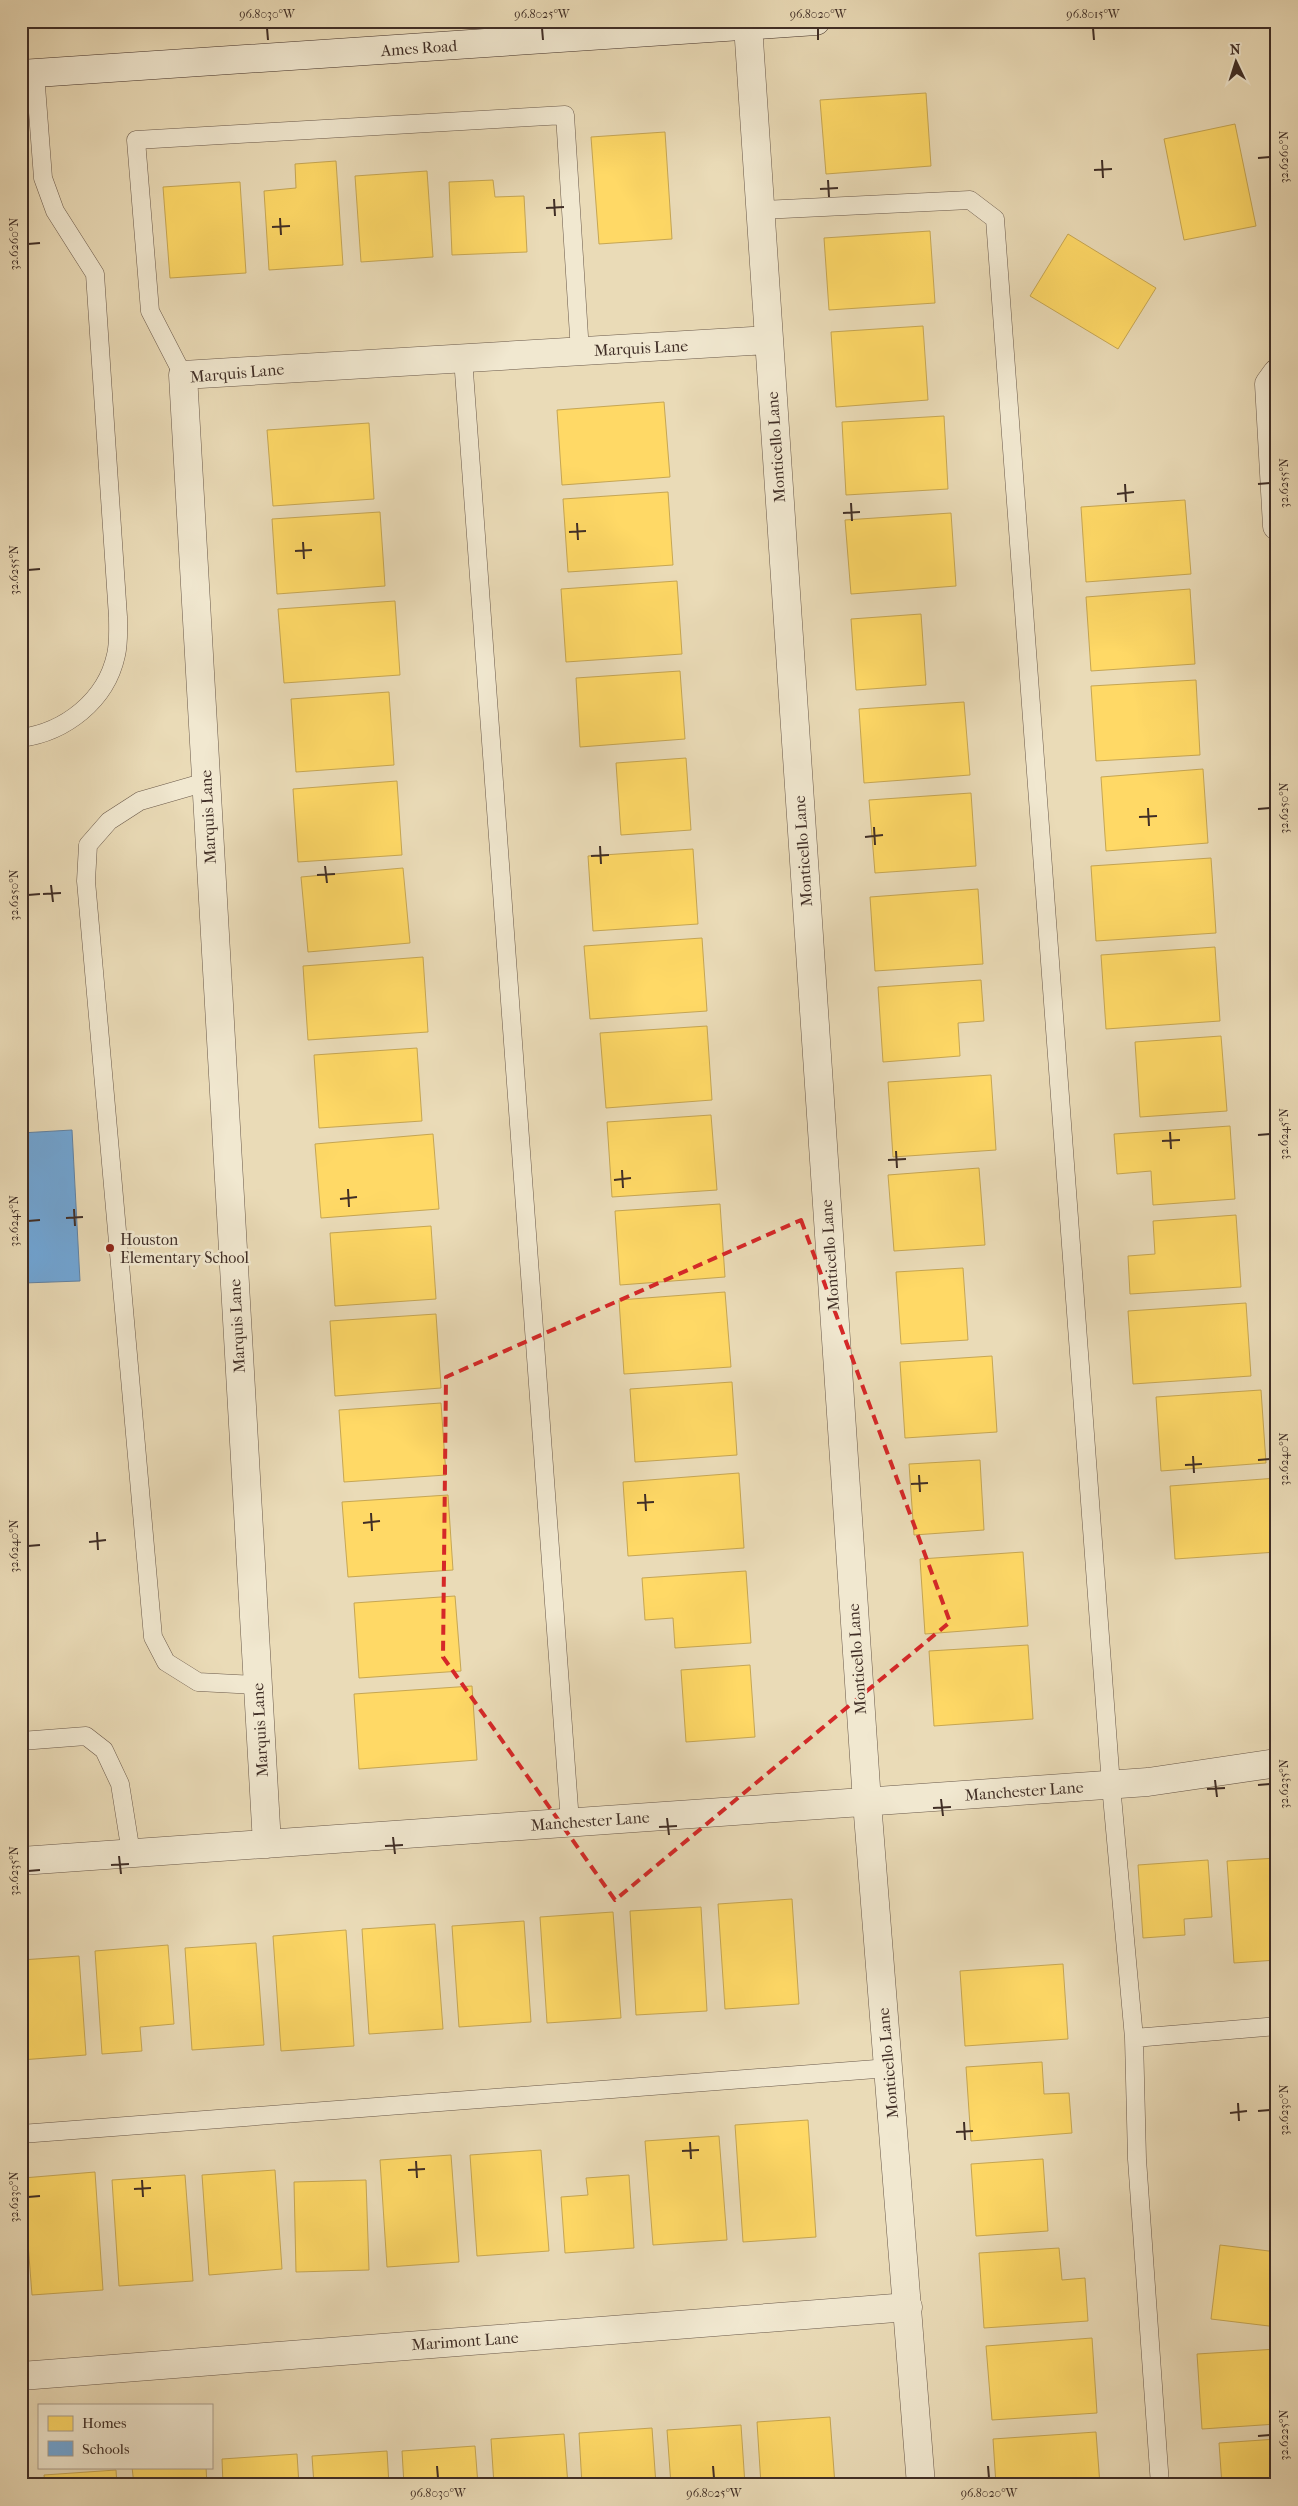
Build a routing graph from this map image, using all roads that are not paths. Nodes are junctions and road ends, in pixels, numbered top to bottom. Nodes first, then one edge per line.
1 (816, 21) edge
2 (748, 25) junction
3 (28, 74) edge
4 (760, 210) junction
5 (769, 340) junction
6 (580, 352) junction
7 (464, 358) junction
8 (1277, 373) edge
9 (183, 375) junction
10 (1277, 526) edge
11 (21, 738) edge
12 (206, 782) junction
13 (257, 1685) junction
14 (21, 1741) edge
15 (1277, 1763) edge
16 (1111, 1784) junction
17 (867, 1802) junction
18 (570, 1822) junction
19 (267, 1844) junction
20 (131, 1853) junction
21 (21, 1861) edge
22 (1277, 2026) edge
23 (1134, 2038) junction
24 (889, 2068) junction
25 (21, 2134) edge
26 (908, 2307) junction
27 (21, 2376) edge
28 (921, 2485) edge
29 (1160, 2485) edge

1 - 2 street, Ames Road
2 - 3 street, Ames Road
2 - 4 street, Monticello Lane
3 - 11 lane
4 - 5 street, Monticello Lane
4 - 16 lane
5 - 6 street, Marquis Lane
5 - 17 street, Monticello Lane
6 - 7 street, Marquis Lane
6 - 9 lane
7 - 9 street, Marquis Lane
7 - 18 lane
8 - 10 street
9 - 12 street, Marquis Lane
12 - 13 street, Marquis Lane
12 - 13 lane
13 - 19 street, Marquis Lane
14 - 20 lane
15 - 16 street, Manchester Lane
16 - 17 street, Manchester Lane
16 - 23 lane
17 - 18 street, Manchester Lane
17 - 24 street, Monticello Lane
18 - 19 street, Manchester Lane
19 - 20 street, Manchester Lane
20 - 21 street, Manchester Lane
22 - 23 lane
23 - 29 lane
24 - 25 lane
24 - 26 street, Monticello Lane
26 - 27 street, Marimont Lane
26 - 28 street, Monticello Lane

